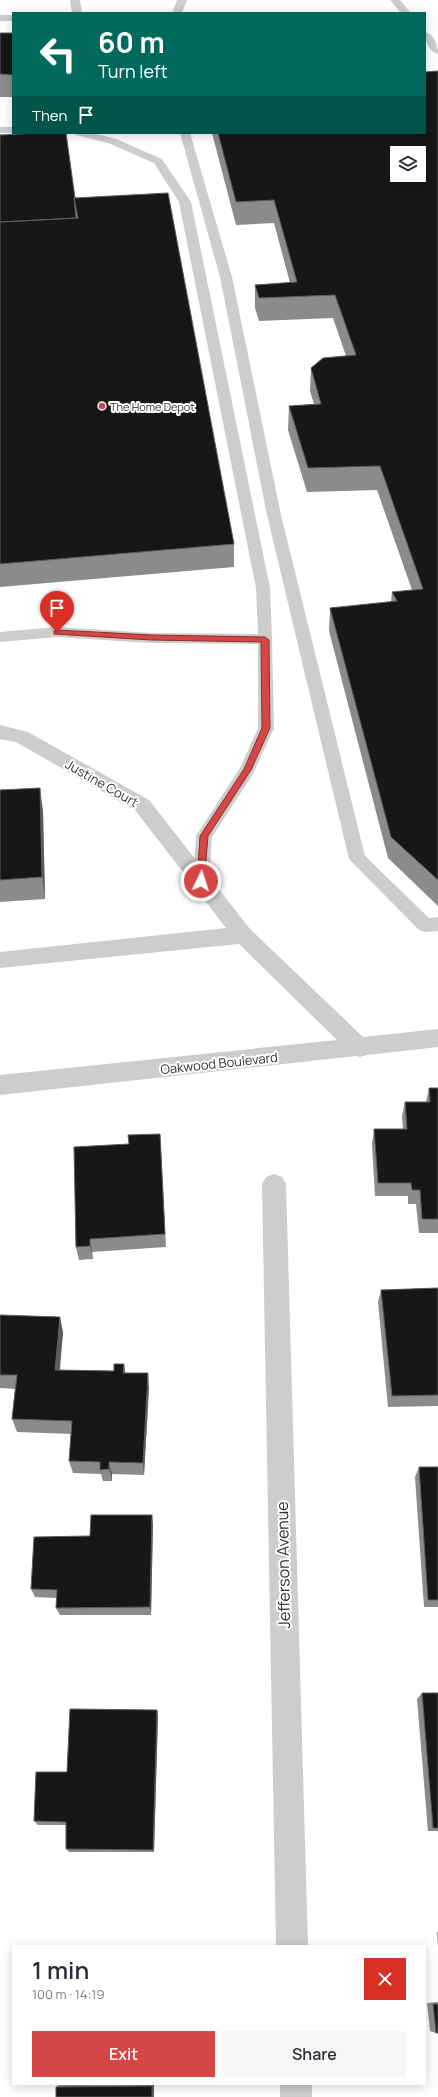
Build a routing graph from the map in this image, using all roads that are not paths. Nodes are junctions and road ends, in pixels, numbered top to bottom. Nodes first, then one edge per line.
1 (75, 0) edge
2 (182, 0) edge
3 (395, 0) edge
4 (77, 12) edge
5 (177, 12) edge
6 (405, 12) edge
7 (0, 18) edge
8 (12, 18) edge
9 (426, 36) edge
10 (426, 51) edge
11 (438, 51) edge
12 (0, 130) edge
13 (12, 130) edge
14 (84, 134) edge
15 (185, 134) edge
16 (0, 637) edge
17 (265, 640) junction
18 (0, 732) edge
19 (201, 881) junction
20 (438, 924) edge
21 (243, 935) junction
22 (0, 960) edge
23 (438, 1038) edge
24 (360, 1048) junction
25 (0, 1085) edge
26 (274, 1184) dead end
27 (292, 1945) edge
28 (296, 2085) edge
29 (296, 2097) edge

1 - 4 lane
2 - 5 lane
3 - 6 lane
7 - 8 lane
9 - 11 lane
10 - 11 lane
12 - 13 lane
14 - 17 lane
15 - 20 lane
16 - 17 lane
17 - 19 lane
18 - 19 street, Justine Court
19 - 21 street, Justine Court
21 - 22 street
21 - 24 street, Justine Court
23 - 24 street, Oakwood Boulevard
24 - 25 street, Oakwood Boulevard
26 - 27 street, Jefferson Avenue
28 - 29 street

